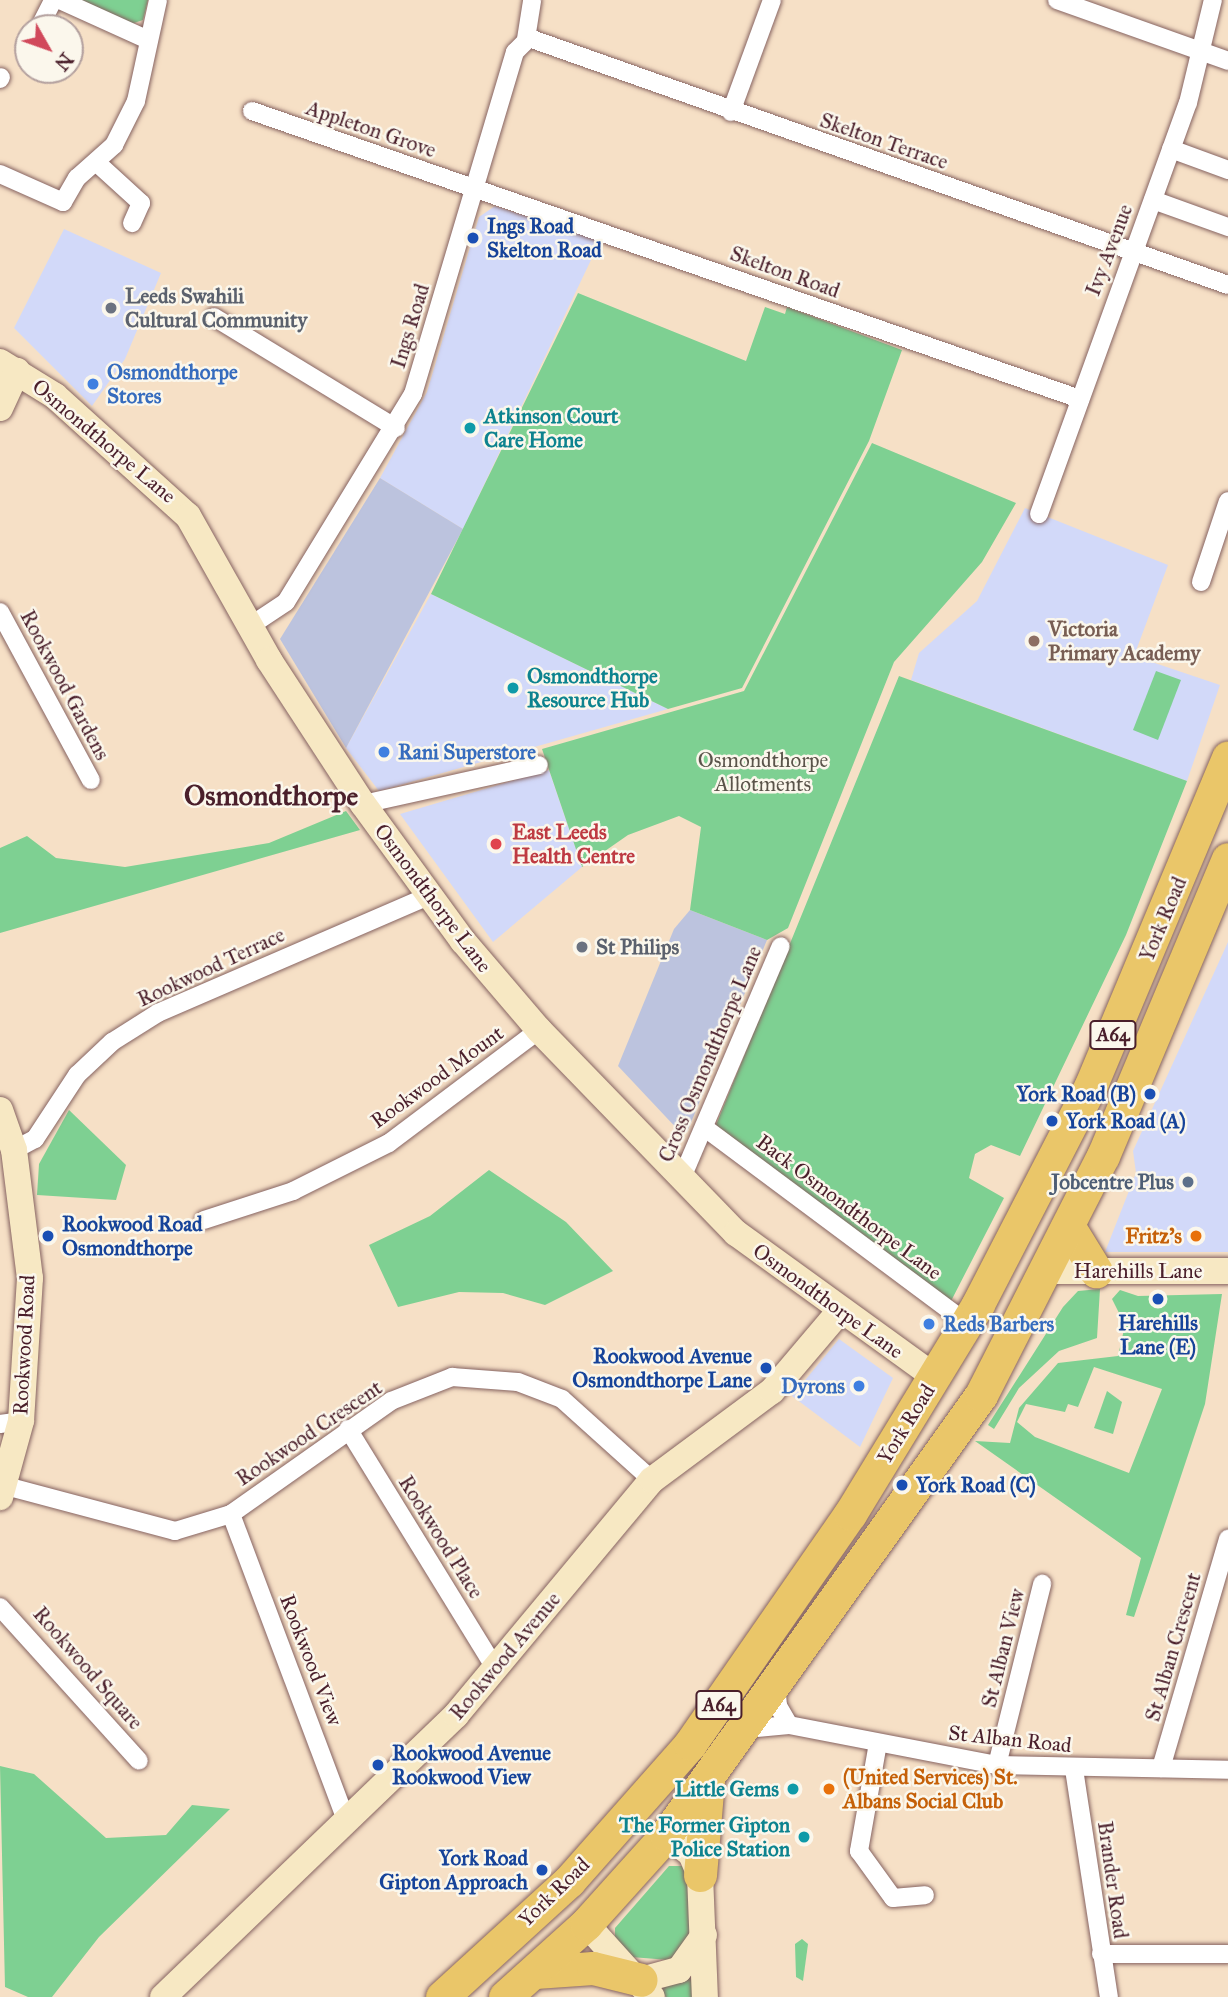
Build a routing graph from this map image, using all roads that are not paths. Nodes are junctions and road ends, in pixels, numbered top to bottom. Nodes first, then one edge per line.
1 (60, 0) edge
2 (158, 0) edge
3 (532, 0) edge
4 (772, 0) edge
5 (1057, 0) edge
6 (1213, 0) edge
7 (527, 39) junction
8 (148, 40) junction
9 (1203, 52) junction
10 (1228, 61) edge
11 (252, 111) dead end
12 (731, 112) junction
13 (1171, 149) junction
14 (96, 162) junction
15 (1228, 170) edge
16 (0, 174) edge
17 (475, 189) junction
18 (1153, 200) junction
19 (132, 222) dead end
20 (1228, 227) edge
21 (1132, 251) junction
22 (1228, 285) edge
23 (214, 317) dead end
24 (9, 366) edge
25 (1080, 399) junction
26 (0, 408) edge
27 (396, 428) junction
28 (1228, 501) edge
29 (1039, 514) dead end
30 (1201, 582) dead end
31 (0, 612) edge
32 (250, 626) junction
33 (1228, 757) edge
34 (539, 765) dead end
35 (91, 780) dead end
36 (363, 804) junction
37 (1228, 859) edge
38 (428, 896) junction
39 (1220, 898) edge
40 (781, 946) dead end
41 (539, 1030) junction
42 (0, 1110) edge
43 (705, 1128) junction
44 (14, 1150) junction
45 (681, 1180) junction
46 (204, 1220) dead end
47 (1069, 1227) junction
48 (1048, 1271) junction
49 (1096, 1271) junction
50 (1228, 1272) edge
51 (839, 1312) junction
52 (972, 1314) junction
53 (1001, 1357) junction
54 (935, 1377) junction
55 (11, 1422) edge
56 (348, 1429) junction
57 (652, 1480) junction
58 (3, 1492) edge
59 (232, 1514) junction
60 (1227, 1546) edge
61 (1042, 1584) dead end
62 (0, 1607) edge
63 (495, 1668) junction
64 (776, 1685) junction
65 (789, 1725) junction
66 (746, 1729) junction
67 (878, 1743) junction
68 (139, 1761) dead end
69 (997, 1765) junction
70 (1161, 1768) junction
71 (1074, 1769) junction
72 (1228, 1770) edge
73 (708, 1779) junction
74 (347, 1822) junction
75 (666, 1835) junction
76 (610, 1836) junction
77 (700, 1875) junction
78 (569, 1881) junction
79 (925, 1895) dead end
80 (586, 1924) junction
81 (704, 1936) junction
82 (1101, 1954) junction
83 (1228, 1954) edge
84 (535, 1972) junction
85 (647, 1988) edge
86 (163, 1997) edge
87 (442, 1997) edge
88 (505, 1997) edge
89 (705, 1997) edge
90 (1109, 1997) edge

1 - 8 street
2 - 8 street
3 - 7 street, Ings Road
4 - 12 street
5 - 9 street
6 - 9 street, Ivy Avenue
7 - 12 street, Skelton Terrace
7 - 17 street, Ings Road
8 - 14 street
9 - 10 street
9 - 13 street, Ivy Avenue
11 - 17 street, Appleton Grove
12 - 21 street, Skelton Terrace
13 - 15 street
13 - 18 street, Ivy Avenue
14 - 16 street
14 - 19 street
17 - 25 street, Skelton Road
17 - 27 street, Ings Road
18 - 20 street
18 - 21 street, Ivy Avenue
21 - 22 street, Skelton Terrace
21 - 25 street, Ivy Avenue
23 - 27 street
24 - 26 street
24 - 32 street, Osmondthorpe Lane
25 - 29 street, Ivy Avenue
27 - 32 street, Ings Road
28 - 30 street
31 - 35 street, Rookwood Gardens
32 - 36 street, Osmondthorpe Lane
33 - 52 highway, York Road / A64
34 - 36 street
36 - 38 street, Osmondthorpe Lane
37 - 39 highway, York Road / A64
38 - 41 street, Osmondthorpe Lane
38 - 44 street, Rookwood Terrace
39 - 47 highway, York Road / A64
40 - 43 street, Cross Osmondthorpe Lane
41 - 45 street, Osmondthorpe Lane
41 - 46 street, Rookwood Mount
42 - 44 street, Rookwood Road
43 - 45 street, Cross Osmondthorpe Lane
43 - 52 street, Back Osmondthorpe Lane
44 - 55 street, Rookwood Road
45 - 51 street, Osmondthorpe Lane
47 - 48 highway, York Road / A64
47 - 49 highway
48 - 49 street, Harehills Lane
48 - 52 highway
48 - 53 highway, York Road / A64
49 - 50 street, Harehills Lane
51 - 54 street, Osmondthorpe Lane
51 - 57 street, Rookwood Avenue
52 - 54 highway, York Road / A64
53 - 54 highway
53 - 64 highway, York Road / A64
54 - 76 highway, York Road / A64
55 - 58 street, Rookwood Road
56 - 57 street, Rookwood Crescent
56 - 59 street, Rookwood Crescent
56 - 63 street, Rookwood Place
57 - 63 street, Rookwood Avenue
58 - 59 street, Rookwood Crescent
59 - 74 street, Rookwood View
60 - 70 street, St Alban Crescent
61 - 69 street, St Alban View
62 - 68 street, Rookwood Square
63 - 74 street, Rookwood Avenue
64 - 65 street
64 - 66 highway, York Road / A64
65 - 66 street, St Alban Road
65 - 67 street, St Alban Road
66 - 73 highway, York Road / A64
67 - 69 street, St Alban Road
67 - 79 street
69 - 71 street, St Alban Road
70 - 71 street, St Alban Road
70 - 72 street, St Alban Road
71 - 82 street, Brander Road
73 - 75 highway, York Road / A64
73 - 77 highway
74 - 86 street, Rookwood Avenue
75 - 76 highway
75 - 77 street
75 - 80 highway, York Road / A64
76 - 78 highway, York Road / A64
77 - 81 street
78 - 80 highway
78 - 87 highway, York Road / A64
80 - 84 highway, York Road / A64
80 - 85 street
81 - 85 street
81 - 89 street
82 - 83 street
82 - 90 street, Brander Road
84 - 85 highway
84 - 88 highway, York Road / A64

